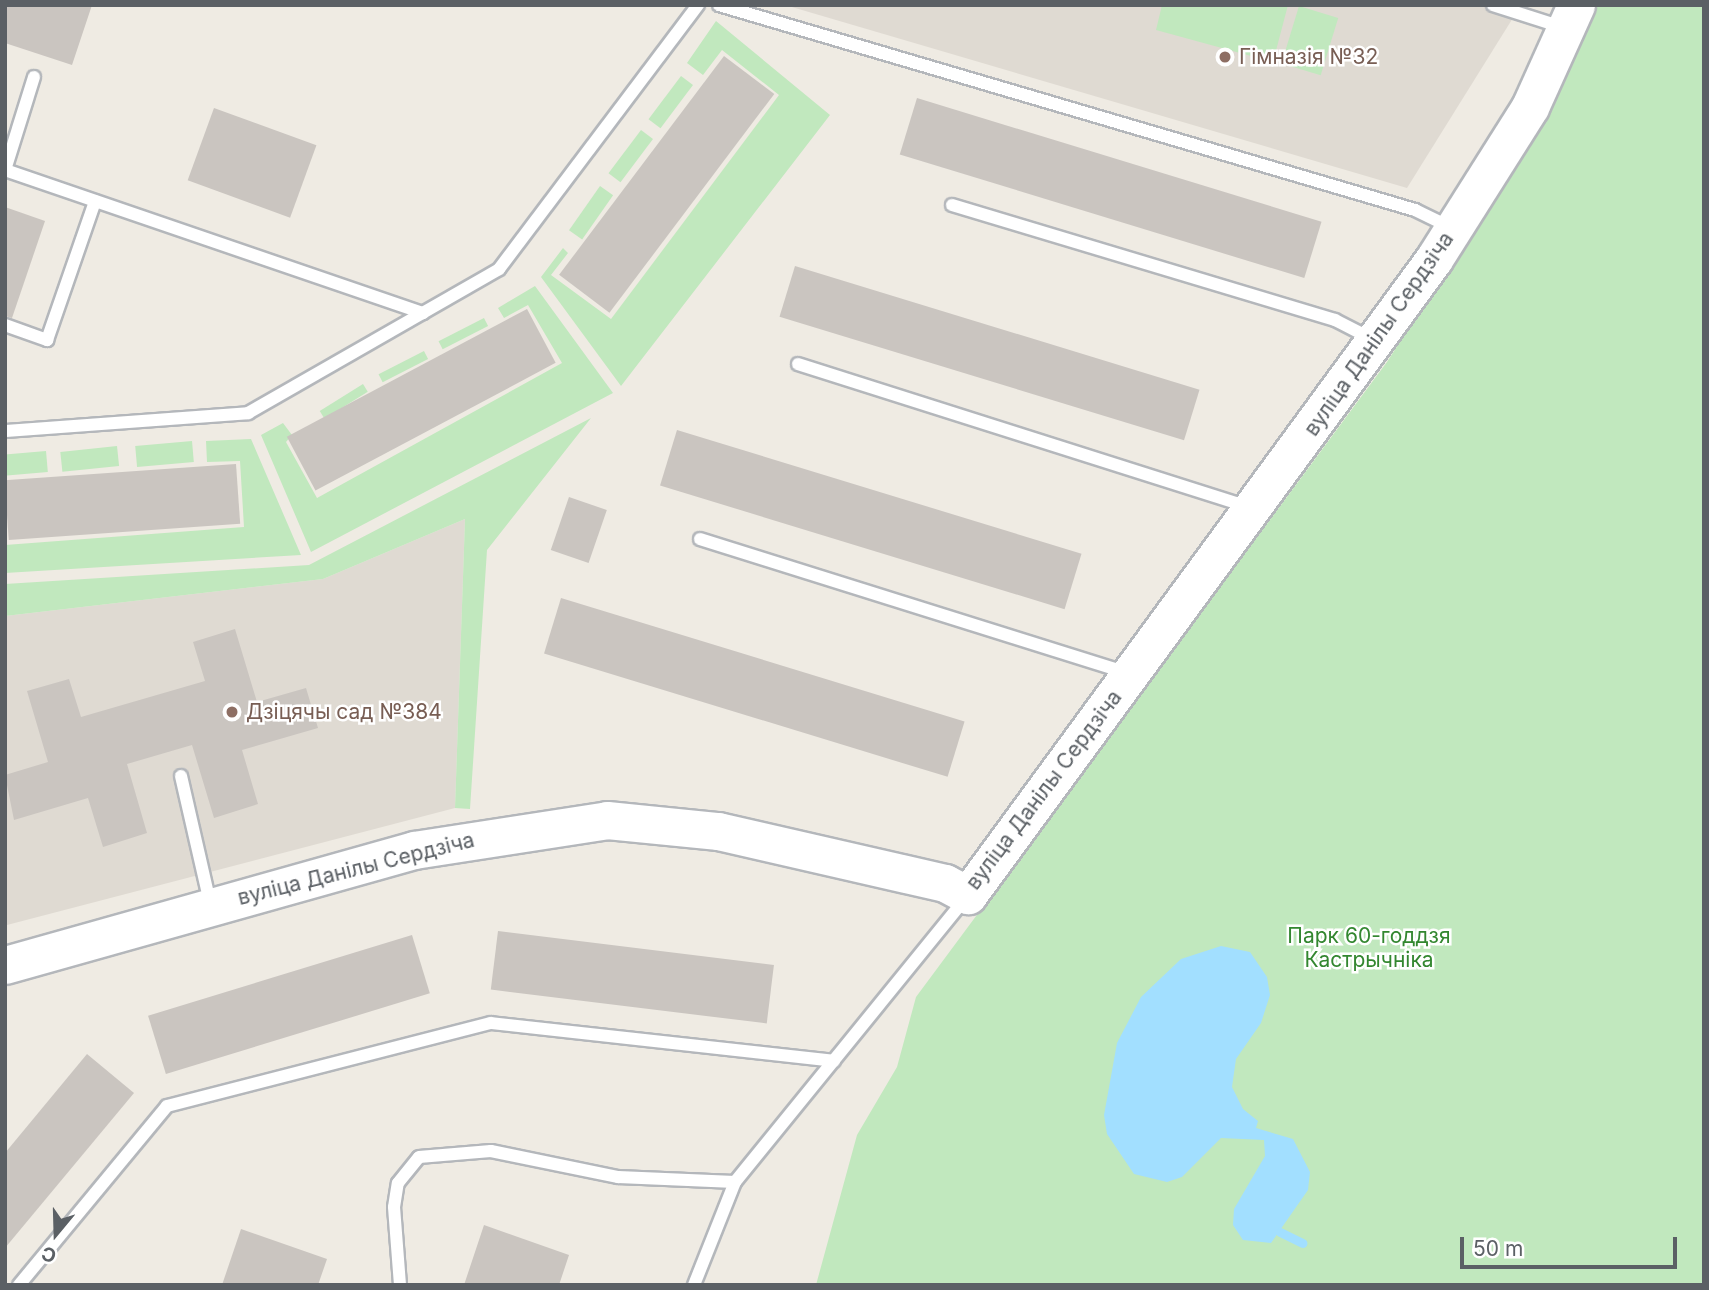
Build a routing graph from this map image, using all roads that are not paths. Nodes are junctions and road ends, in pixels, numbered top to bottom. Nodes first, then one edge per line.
1 (698, 5) edge
2 (719, 5) edge
3 (1493, 5) edge
4 (1572, 17) edge
5 (34, 77) dead end
6 (95, 201) junction
7 (952, 205) dead end
8 (1453, 228) junction
9 (423, 313) junction
10 (5, 326) edge
11 (1376, 340) junction
12 (798, 364) dead end
13 (5, 430) edge
14 (1254, 508) junction
15 (701, 539) dead end
16 (1132, 674) junction
17 (181, 776) dead end
18 (968, 895) junction
19 (211, 906) junction
20 (5, 965) edge
21 (834, 1060) junction
22 (735, 1182) junction
23 (19, 1285) edge
24 (400, 1285) edge
25 (694, 1285) edge

1 - 9 lane
2 - 8 lane
3 - 4 lane
4 - 8 street, вуліца Данілы Сердзіча
5 - 6 lane
6 - 9 lane
6 - 10 lane
7 - 11 lane
8 - 11 street, вуліца Данілы Сердзіча
9 - 13 lane
11 - 14 street, вуліца Данілы Сердзіча
12 - 14 lane
14 - 16 street, вуліца Данілы Сердзіча
15 - 16 lane
16 - 18 street, вуліца Данілы Сердзіча
17 - 19 lane
18 - 19 street, вуліца Данілы Сердзіча
18 - 21 lane
19 - 20 street, вуліца Данілы Сердзіча
21 - 22 lane
21 - 23 lane
22 - 24 lane
22 - 25 lane

